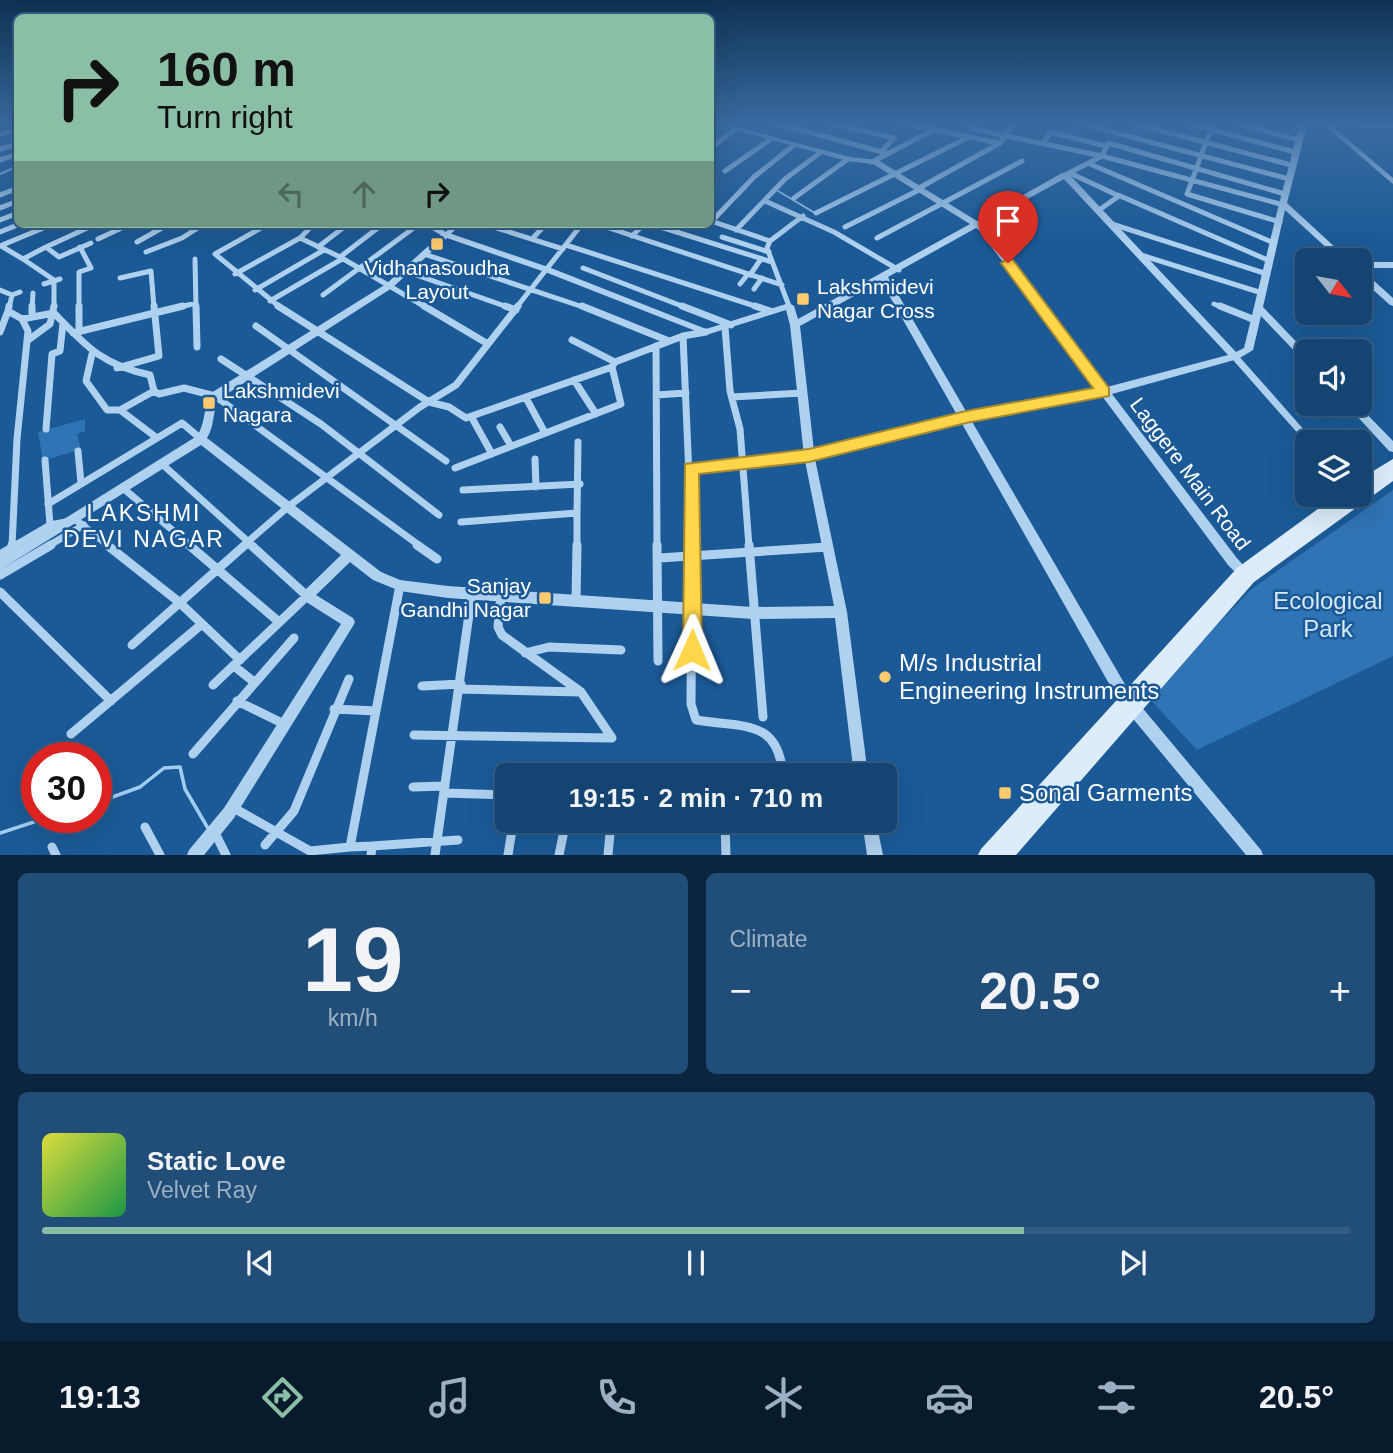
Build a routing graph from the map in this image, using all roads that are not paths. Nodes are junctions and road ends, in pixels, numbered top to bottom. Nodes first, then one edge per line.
1 (737, 163) edge
2 (772, 163) edge
3 (806, 163) edge
4 (843, 163) edge
5 (874, 163) edge
6 (919, 163) edge
7 (965, 163) edge
8 (1018, 163) edge
9 (1127, 163) edge
10 (1175, 163) edge
11 (1198, 163) edge
12 (1227, 163) edge
13 (1283, 163) edge
14 (1371, 163) edge
15 (1090, 164) joint
16 (1291, 165) joint
17 (1197, 169) junction
18 (725, 171) dead end
19 (897, 174) junction
20 (1069, 175) junction
21 (1289, 179) junction
22 (1192, 181) junction
23 (1393, 182) edge
24 (920, 188) junction
25 (1286, 194) junction
26 (1118, 195) junction
27 (794, 198) dead end
28 (765, 201) junction
29 (942, 202) junction
30 (1284, 205) junction
31 (1099, 210) junction
32 (816, 213) dead end
33 (803, 216) junction
34 (714, 218) edge
35 (714, 222) edge
36 (1280, 222) junction
37 (975, 223) junction
38 (1112, 224) junction
39 (845, 227) dead end
40 (44, 228) edge
41 (87, 228) edge
42 (121, 228) edge
43 (162, 228) edge
44 (198, 228) edge
45 (261, 228) edge
46 (310, 228) edge
47 (344, 228) edge
48 (378, 228) edge
49 (414, 228) edge
50 (434, 228) edge
51 (454, 228) edge
52 (497, 228) edge
53 (543, 228) edge
54 (579, 228) edge
55 (608, 228) edge
56 (640, 228) edge
57 (664, 228) edge
58 (736, 230) junction
59 (446, 235) junction
60 (632, 236) junction
61 (722, 237) dead end
62 (300, 238) junction
63 (877, 238) dead end
64 (98, 239) dead end
65 (533, 239) junction
66 (770, 241) junction
67 (137, 242) dead end
68 (90, 243) dead end
69 (1275, 243) junction
70 (1, 246) edge
71 (46, 247) junction
72 (80, 247) junction
73 (565, 247) junction
74 (321, 248) junction
75 (1332, 248) edge
76 (146, 252) dead end
77 (769, 252) junction
78 (424, 254) junction
79 (1141, 255) junction
80 (341, 258) junction
81 (761, 258) junction
82 (23, 259) junction
83 (195, 259) dead end
84 (1270, 261) junction
85 (772, 262) junction
86 (1393, 264) edge
87 (1372, 265) edge
88 (583, 268) dead end
89 (361, 270) junction
90 (548, 270) junction
91 (899, 270) junction
92 (405, 271) junction
93 (235, 274) junction
94 (749, 274) junction
95 (1267, 274) junction
96 (120, 278) dead end
97 (762, 278) junction
98 (884, 278) junction
99 (57, 280) junction
100 (44, 284) dead end
101 (740, 284) dead end
102 (1372, 284) edge
103 (782, 285) junction
104 (389, 286) junction
105 (532, 289) junction
106 (754, 289) dead end
107 (0, 290) edge
108 (255, 290) junction
109 (20, 292) dead end
110 (33, 293) dead end
111 (1262, 293) junction
112 (12, 295) junction
113 (323, 295) dead end
114 (271, 301) junction
115 (196, 303) junction
116 (1393, 303) edge
117 (1214, 304) dead end
118 (789, 306) junction
119 (1258, 308) junction
120 (516, 310) junction
121 (8, 311) junction
122 (770, 311) junction
123 (54, 313) junction
124 (156, 313) junction
125 (32, 316) junction
126 (22, 319) junction
127 (1255, 320) junction
128 (63, 323) junction
129 (256, 326) dead end
130 (728, 326) junction
131 (795, 326) junction
132 (0, 332) edge
133 (76, 332) junction
134 (317, 332) junction
135 (706, 332) junction
136 (683, 336) junction
137 (572, 340) dead end
138 (27, 341) junction
139 (670, 341) junction
140 (488, 344) junction
141 (656, 346) junction
142 (197, 347) dead end
143 (1295, 347) edge
144 (290, 348) junction
145 (92, 354) junction
146 (1236, 357) junction
147 (221, 359) dead end
148 (613, 364) junction
149 (116, 368) junction
150 (248, 376) junction
151 (574, 380) junction
152 (154, 391) junction
153 (1104, 392) junction
154 (686, 393) junction
155 (802, 393) junction
156 (656, 395) junction
157 (215, 396) junction
158 (732, 397) junction
159 (526, 398) junction
160 (429, 402) junction
161 (120, 410) junction
162 (596, 414) junction
163 (1362, 416) edge
164 (966, 417) junction
165 (471, 418) junction
166 (396, 425) junction
167 (500, 427) dead end
168 (46, 429) dead end
169 (1300, 430) edge
170 (545, 433) junction
171 (157, 438) junction
172 (201, 439) junction
173 (578, 442) dead end
174 (512, 446) junction
175 (1393, 448) edge
176 (78, 451) dead end
177 (360, 452) junction
178 (492, 454) junction
179 (809, 456) junction
180 (535, 459) dead end
181 (45, 460) dead end
182 (446, 461) dead end
183 (162, 464) junction
184 (1393, 464) edge
185 (743, 465) junction
186 (455, 468) dead end
187 (691, 468) junction
188 (1393, 474) edge
189 (1372, 478) edge
190 (325, 479) junction
191 (81, 483) junction
192 (580, 484) junction
193 (536, 487) junction
194 (123, 488) junction
195 (463, 490) dead end
196 (48, 504) junction
197 (289, 506) junction
198 (1332, 507) edge
199 (577, 513) junction
200 (439, 515) dead end
201 (80, 522) junction
202 (461, 522) dead end
203 (54, 528) junction
204 (249, 541) junction
205 (828, 547) junction
206 (12, 548) junction
207 (350, 554) junction
208 (751, 554) junction
209 (0, 555) edge
210 (693, 557) junction
211 (659, 558) junction
212 (437, 559) dead end
213 (0, 565) edge
214 (219, 568) junction
215 (0, 575) edge
216 (1245, 575) junction
217 (400, 585) junction
218 (0, 592) edge
219 (472, 593) junction
220 (501, 595) junction
221 (307, 596) junction
222 (576, 600) junction
223 (179, 602) junction
224 (659, 605) junction
225 (694, 607) junction
226 (841, 612) junction
227 (753, 613) junction
228 (279, 622) junction
229 (202, 624) junction
230 (294, 638) dead end
231 (132, 645) dead end
232 (621, 650) dead end
233 (525, 653) junction
234 (658, 661) dead end
235 (237, 663) junction
236 (349, 679) dead end
237 (254, 682) junction
238 (213, 685) dead end
239 (422, 686) dead end
240 (460, 687) junction
241 (581, 692) junction
242 (111, 701) junction
243 (237, 701) junction
244 (1128, 703) junction
245 (334, 709) junction
246 (376, 711) junction
247 (763, 717) dead end
248 (284, 724) junction
249 (71, 734) dead end
250 (414, 735) dead end
251 (452, 737) junction
252 (193, 754) dead end
253 (782, 763) edge
254 (860, 763) edge
255 (413, 787) dead end
256 (445, 790) junction
257 (495, 795) edge
258 (231, 810) junction
259 (145, 827) dead end
260 (214, 831) junction
261 (279, 831) junction
262 (512, 833) edge
263 (564, 833) edge
264 (610, 833) edge
265 (725, 833) edge
266 (871, 833) edge
267 (458, 840) dead end
268 (436, 842) junction
269 (265, 845) dead end
270 (350, 847) junction
271 (371, 850) edge
272 (160, 855) edge
273 (194, 855) edge
274 (226, 855) edge
275 (435, 855) edge
276 (508, 855) edge
277 (559, 855) edge
278 (608, 855) edge
279 (726, 855) edge
280 (875, 855) edge
281 (987, 855) edge
282 (1004, 855) edge
283 (1256, 855) edge

1 - 18 street
2 - 34 street
3 - 28 street
4 - 27 street
5 - 19 street, Laggere Main Road
6 - 19 street
7 - 24 street
8 - 29 street
9 - 22 street
10 - 17 street
11 - 17 street
12 - 21 street
13 - 16 street
14 - 23 street
15 - 20 street
15 - 69 street
16 - 21 street
17 - 22 street
17 - 25 street
19 - 24 street, Laggere Main Road
19 - 32 street
20 - 26 street
20 - 31 street
20 - 37 street
21 - 25 street
22 - 30 street
22 - 36 street
24 - 29 street, Laggere Main Road
24 - 39 street
25 - 30 street
26 - 31 street
26 - 84 street
28 - 33 street
28 - 58 street
29 - 37 street, Laggere Main Road
29 - 63 street
30 - 36 street
30 - 75 street
31 - 38 street
33 - 66 street
33 - 91 street
35 - 58 street
36 - 69 street
37 - 91 street
37 - 153 street, Laggere Main Road
38 - 79 street
38 - 95 street
40 - 70 street
41 - 71 street
42 - 64 street
43 - 67 street
44 - 76 street
45 - 93 street
46 - 62 street
47 - 74 street
48 - 80 street
49 - 89 street
50 - 59 street
51 - 59 street
52 - 65 street
53 - 65 street
54 - 73 street
55 - 60 street
56 - 60 street
57 - 81 street
58 - 66 street
59 - 78 street
59 - 90 street
60 - 94 street
61 - 77 street
62 - 74 street
62 - 93 street
65 - 73 street
66 - 77 street
68 - 72 street
69 - 84 street
70 - 82 street
71 - 72 street
71 - 82 street
72 - 133 street
73 - 90 street
73 - 122 street
74 - 80 street
74 - 108 street
77 - 85 street
78 - 92 street
78 - 105 street
79 - 111 street
79 - 146 street
80 - 89 street
80 - 114 street
81 - 85 street
81 - 94 street
82 - 99 street
83 - 115 street
84 - 95 street
85 - 103 street
86 - 87 street
88 - 130 street
89 - 104 street
89 - 113 street
90 - 105 street
90 - 135 street
91 - 98 street
92 - 104 street
92 - 120 street
93 - 108 street
94 - 97 street
94 - 101 street
95 - 111 street
96 - 124 street
97 - 103 street
97 - 106 street
98 - 131 street
98 - 164 street
99 - 100 street
99 - 123 street
102 - 116 street
103 - 118 street
104 - 134 street
104 - 140 street
105 - 120 street
105 - 139 street
107 - 112 street
108 - 114 street
109 - 112 street
110 - 125 street
111 - 119 street
112 - 121 street
114 - 134 street
115 - 124 street
115 - 142 street
117 - 127 street
118 - 122 street
118 - 131 street
119 - 127 street
119 - 143 street
120 - 140 street
121 - 126 street
121 - 132 street
122 - 130 street
123 - 125 street
123 - 128 street
123 - 138 street
124 - 133 street
124 - 149 street
125 - 126 street
126 - 138 street
127 - 146 street
128 - 133 street
128 - 168 street
129 - 144 street
130 - 135 street
130 - 158 street
131 - 155 street
133 - 145 street
134 - 144 street
134 - 160 street
135 - 136 street
136 - 139 street
136 - 154 street
137 - 148 street
138 - 206 street
139 - 141 street
140 - 160 street
141 - 148 street
141 - 156 street
144 - 150 street
144 - 166 street
145 - 149 street
145 - 161 street
146 - 153 street
146 - 169 street
147 - 150 street
148 - 151 street
148 - 162 street
149 - 152 street
150 - 157 street
150 - 177 street
151 - 159 street
151 - 162 street
152 - 157 street
152 - 161 street
153 - 164 street
153 - 216 street, Laggere Main Road
154 - 156 street
154 - 187 street
155 - 158 street
155 - 179 street
156 - 211 street
157 - 172 street
157 - 190 street
158 - 185 street
159 - 165 street
159 - 170 street
160 - 165 street
160 - 166 street
161 - 171 street
162 - 170 street
163 - 175 street
164 - 179 street
164 - 244 street
165 - 178 street
166 - 177 street
166 - 182 street
167 - 174 street
170 - 174 street
171 - 172 street
171 - 191 street
172 - 183 street
172 - 197 street
173 - 192 street
174 - 178 street
176 - 191 street
177 - 190 street
177 - 200 street
178 - 186 street
179 - 185 street
179 - 205 street
180 - 193 street
181 - 196 street
183 - 194 street
183 - 204 street
184 - 189 main road
185 - 187 street
185 - 208 street
187 - 210 street
188 - 216 main road
190 - 197 street
190 - 212 street
191 - 196 street
192 - 193 street
192 - 199 street
193 - 195 street
194 - 201 street
194 - 214 street
196 - 203 street
197 - 204 street
197 - 207 street
198 - 216 main road
199 - 202 street
199 - 222 street
201 - 203 street
201 - 215 street
201 - 223 street
203 - 206 street
203 - 213 street
204 - 214 street
204 - 221 street
205 - 208 street
205 - 226 street
206 - 209 street
207 - 217 street
207 - 221 street
208 - 210 street
208 - 227 street
210 - 211 street
210 - 225 street
211 - 224 street
214 - 223 street
214 - 228 street
216 - 244 main road
217 - 219 street
217 - 246 street
218 - 242 street
219 - 220 street
219 - 240 street
220 - 222 street
220 - 233 street
221 - 228 street
221 - 248 street
222 - 224 street
223 - 229 street
223 - 231 street
224 - 225 street
224 - 234 street
225 - 227 street
225 - 253 street
226 - 227 street
226 - 254 street
227 - 247 street
228 - 235 street
229 - 235 street
229 - 242 street
230 - 237 street
232 - 233 street
233 - 241 street
235 - 237 street
235 - 238 street
236 - 245 street
237 - 243 street
239 - 240 street
240 - 241 street
240 - 251 street
241 - 251 street
242 - 249 street
243 - 248 street
243 - 252 street
244 - 281 main road
244 - 282 main road
244 - 283 street
245 - 246 street
245 - 261 street
246 - 270 street
248 - 258 street
250 - 251 street
251 - 256 street
255 - 256 street
256 - 257 street
256 - 268 street
258 - 260 street
258 - 261 street
259 - 272 street
260 - 273 street
260 - 274 street
261 - 269 street
261 - 270 street
262 - 276 street
263 - 277 street
264 - 278 street
265 - 279 street
266 - 280 street
267 - 268 street
268 - 271 street
268 - 275 street
270 - 271 street

